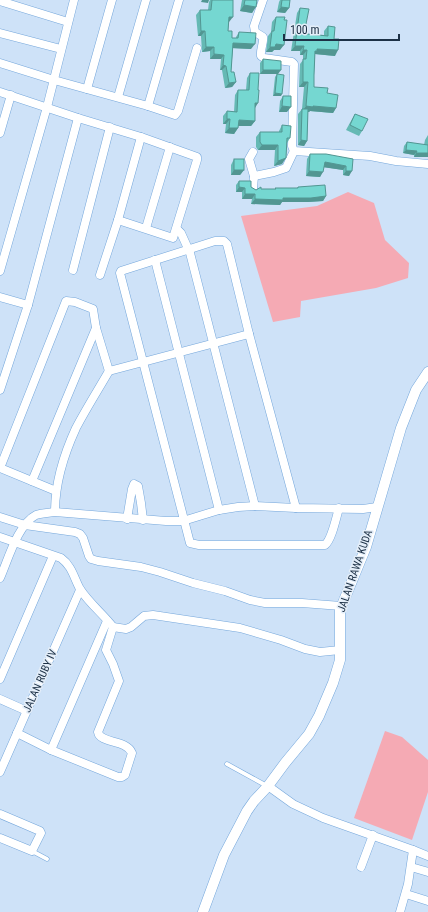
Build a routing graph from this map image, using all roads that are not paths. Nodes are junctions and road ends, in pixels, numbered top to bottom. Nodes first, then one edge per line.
1 (74, 0) edge
2 (112, 0) edge
3 (146, 0) edge
4 (179, 0) edge
5 (263, 0) edge
6 (0, 1) edge
7 (68, 22) junction
8 (0, 32) edge
9 (197, 48) dead end
10 (61, 49) junction
11 (0, 63) edge
12 (54, 80) junction
13 (87, 89) junction
14 (0, 92) edge
15 (11, 94) junction
16 (118, 97) junction
17 (148, 106) junction
18 (47, 107) junction
19 (78, 118) junction
20 (110, 127) junction
21 (0, 133) edge
22 (141, 137) junction
23 (170, 147) junction
24 (253, 152) dead end
25 (294, 152) junction
26 (428, 164) edge
27 (254, 176) junction
28 (253, 189) edge
29 (118, 220) junction
30 (146, 228) junction
31 (177, 229) junction
32 (188, 249) junction
33 (154, 260) junction
34 (73, 270) dead end
35 (0, 272) edge
36 (100, 276) dead end
37 (0, 297) edge
38 (28, 305) junction
39 (96, 328) junction
40 (249, 334) junction
41 (213, 342) junction
42 (178, 353) junction
43 (143, 362) junction
44 (109, 371) junction
45 (428, 372) edge
46 (0, 390) edge
47 (32, 481) junction
48 (56, 491) junction
49 (256, 506) junction
50 (377, 507) junction
51 (296, 508) junction
52 (339, 508) junction
53 (219, 510) junction
54 (55, 512) junction
55 (0, 517) edge
56 (127, 519) junction
57 (143, 520) junction
58 (183, 520) junction
59 (25, 525) junction
60 (0, 537) edge
61 (15, 542) junction
62 (53, 556) junction
63 (0, 578) edge
64 (80, 590) junction
65 (341, 606) junction
66 (107, 621) junction
67 (112, 628) junction
68 (340, 650) junction
69 (0, 679) edge
70 (0, 699) edge
71 (27, 711) junction
72 (17, 733) junction
73 (51, 750) junction
74 (227, 764) dead end
75 (0, 772) edge
76 (268, 786) junction
77 (0, 814) edge
78 (373, 835) junction
79 (0, 838) edge
80 (413, 850) junction
81 (32, 851) junction
82 (428, 856) edge
83 (47, 858) dead end
84 (361, 867) dead end
85 (411, 867) junction
86 (428, 872) edge
87 (406, 894) junction
88 (428, 901) edge
89 (202, 912) edge
90 (400, 912) edge

1 - 7 street
2 - 13 street
3 - 16 street
4 - 17 street
5 - 25 street
6 - 7 street
7 - 10 street
8 - 10 street
9 - 17 street
10 - 12 street
11 - 12 street
12 - 13 street
12 - 18 street
13 - 16 street
14 - 15 street
15 - 18 street
15 - 21 street
16 - 17 street
18 - 19 street
18 - 35 street
19 - 20 street
19 - 38 street
20 - 22 street
20 - 34 street
22 - 23 street
22 - 29 street
23 - 30 street
23 - 31 street
24 - 27 street
25 - 26 street
25 - 27 street
27 - 28 street
29 - 30 street
29 - 36 street
30 - 31 street
31 - 32 street
32 - 33 street
32 - 40 street
32 - 41 street
33 - 42 street
33 - 43 street
37 - 38 street
38 - 46 street
39 - 44 street
39 - 47 street
39 - 47 street
40 - 41 street
40 - 51 street
41 - 42 street
41 - 49 street
42 - 43 street
42 - 53 street
43 - 44 street
43 - 58 street
44 - 48 street
45 - 50 street, JALAN RAWA KUDA
47 - 48 street
48 - 54 street
49 - 51 street
49 - 53 street
50 - 52 street
50 - 65 street, JALAN RAWA KUDA
51 - 52 street
52 - 58 street
53 - 58 street
54 - 56 street
54 - 59 street
55 - 59 street
56 - 57 street
56 - 57 street
57 - 58 street
59 - 61 street
59 - 65 street
60 - 61 street
61 - 62 street
61 - 63 street
62 - 64 street
62 - 69 street
64 - 66 street
64 - 71 street, JALAN RUBY IV
65 - 68 street, JALAN RAWA KUDA
66 - 67 street
66 - 73 street
67 - 68 street
67 - 73 street
68 - 76 street, JALAN RAWA KUDA
70 - 71 street
71 - 72 street, JALAN RUBY IV
72 - 73 street
72 - 75 street, JALAN RUBY IV
74 - 76 lane
76 - 78 street
76 - 89 street, JALAN RAWA KUDA
77 - 81 street
78 - 80 street
78 - 84 street
79 - 81 street
80 - 82 street
80 - 85 street
81 - 83 lane
85 - 86 street
85 - 87 street
87 - 88 street
87 - 90 street

